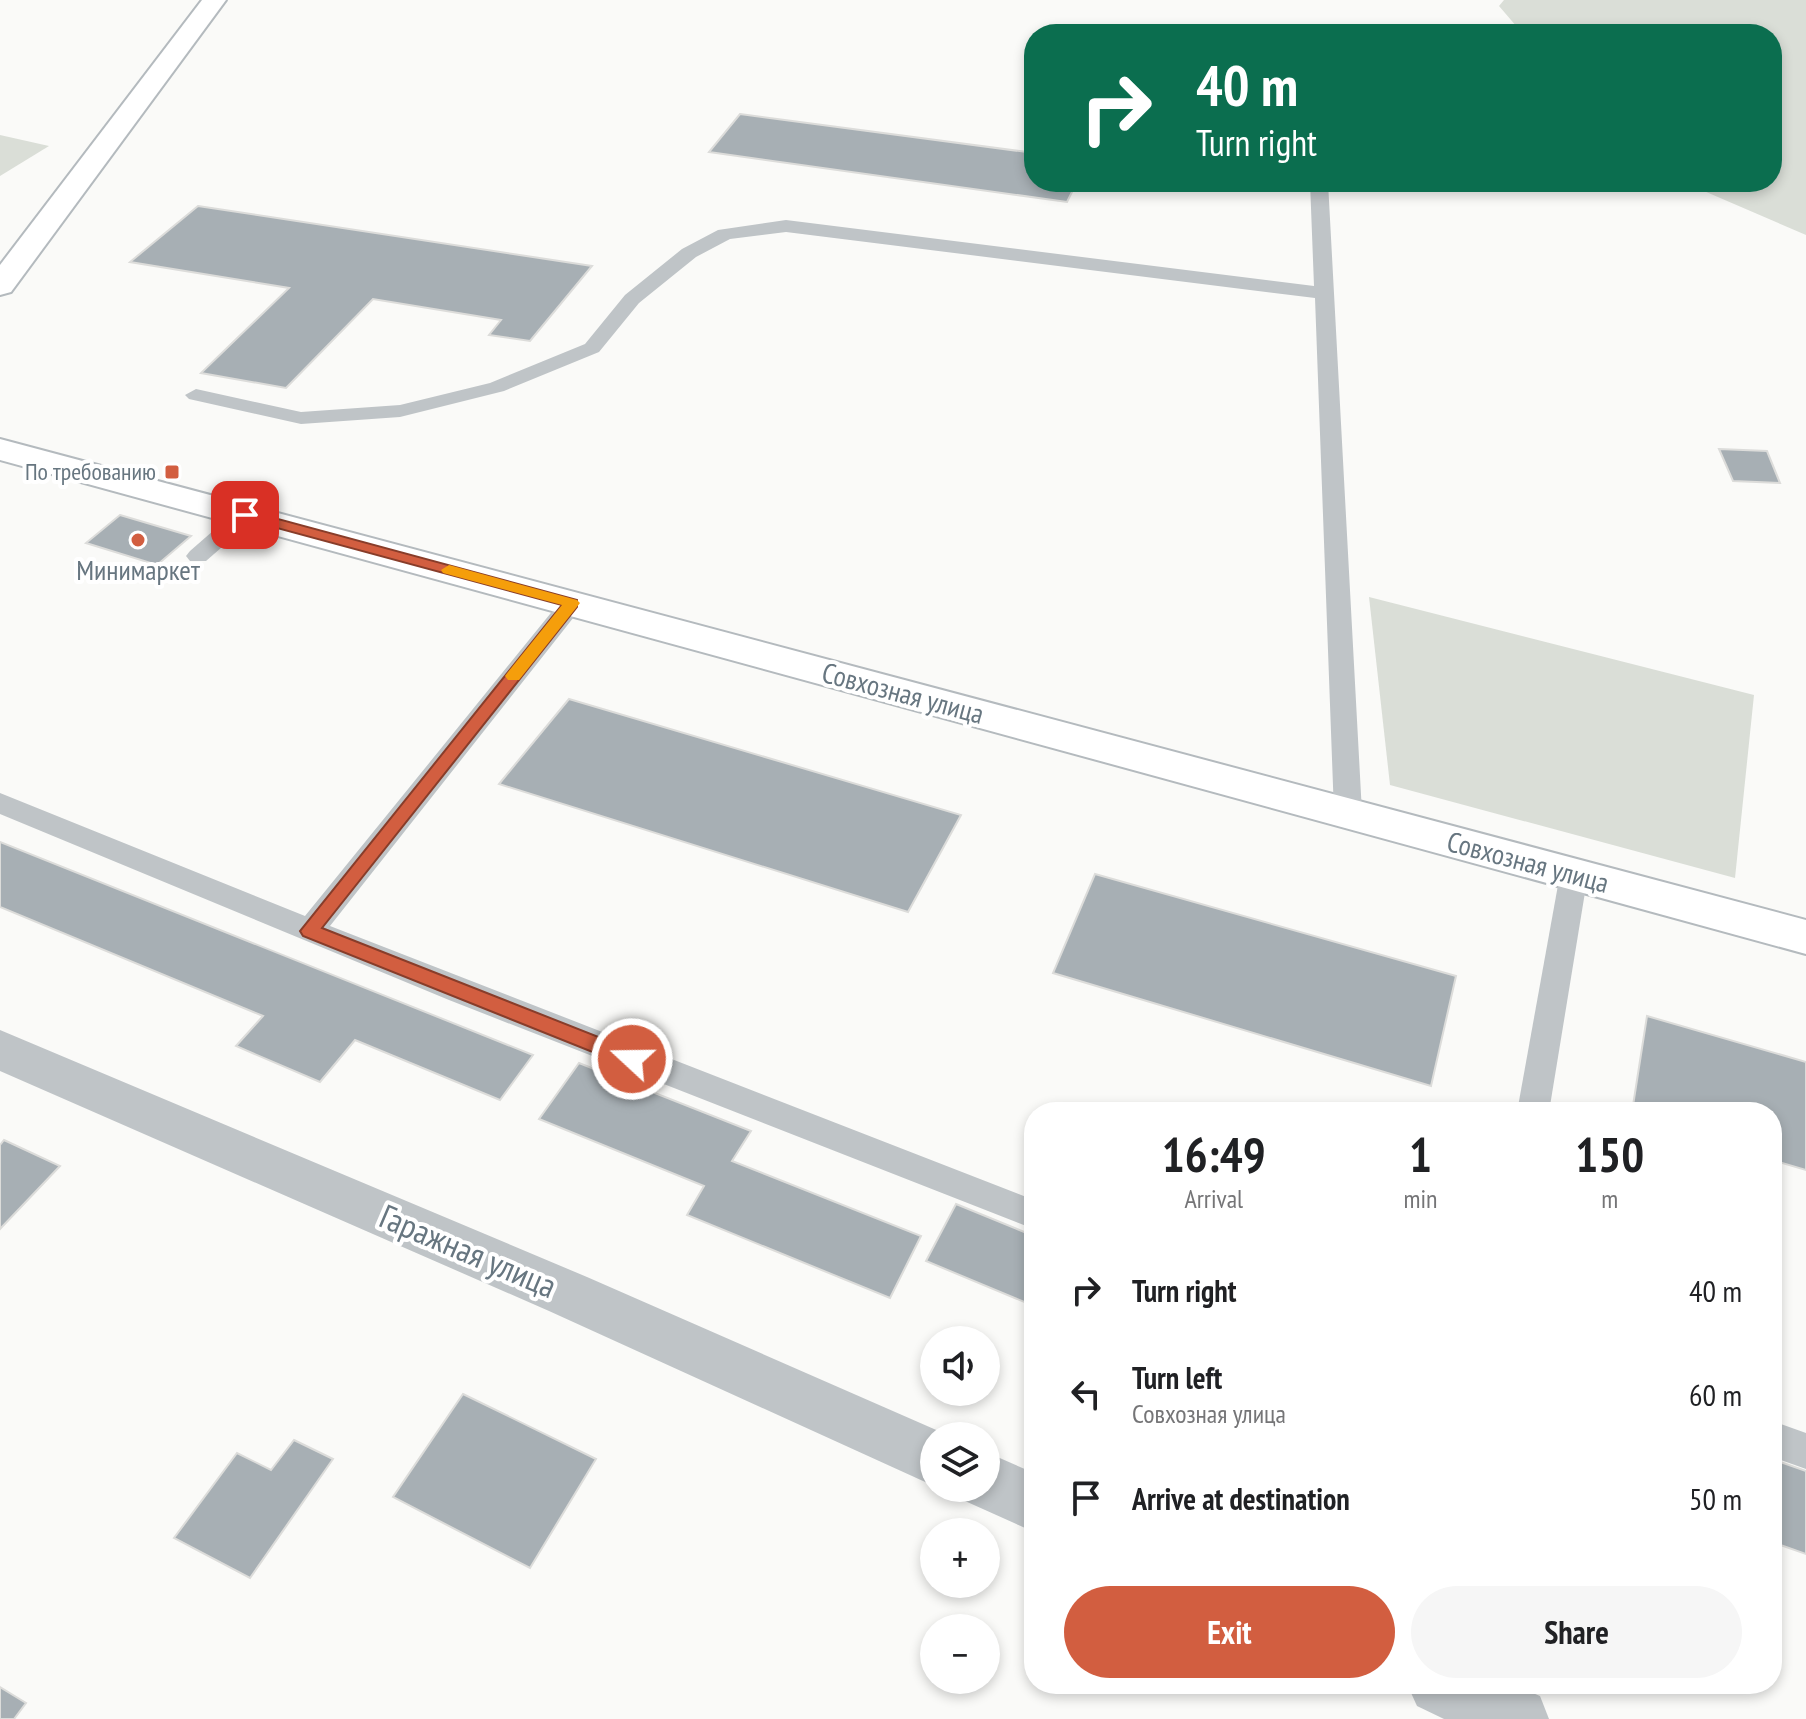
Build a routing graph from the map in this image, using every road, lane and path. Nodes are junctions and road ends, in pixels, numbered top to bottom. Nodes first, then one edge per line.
1 (214, 0) edge
2 (1319, 192) edge
3 (0, 286) edge
4 (1323, 293) junction
5 (196, 395) dead end
6 (0, 449) edge
7 (245, 515) junction
8 (198, 556) dead end
9 (572, 603) junction
10 (0, 803) edge
11 (1348, 813) junction
12 (1574, 874) junction
13 (310, 931) junction
14 (1806, 937) edge
15 (0, 1050) edge
16 (1535, 1102) edge
17 (1024, 1211) edge
18 (1782, 1443) edge
19 (1806, 1451) edge
20 (920, 1452) edge
21 (1000, 1487) edge
22 (1024, 1498) edge
23 (1461, 1694) edge
24 (1517, 1719) edge

1 - 3 street
2 - 4 lane
4 - 5 lane
4 - 11 lane
6 - 7 street, Совхозная улица
7 - 8 lane
7 - 9 street, Совхозная улица
9 - 11 street, Совхозная улица
9 - 13 lane
10 - 13 lane
11 - 12 street, Совхозная улица
12 - 14 street, Совхозная улица
12 - 16 lane
13 - 17 lane
15 - 20 street, Гаражная улица
18 - 19 lane
21 - 22 street
23 - 24 street

